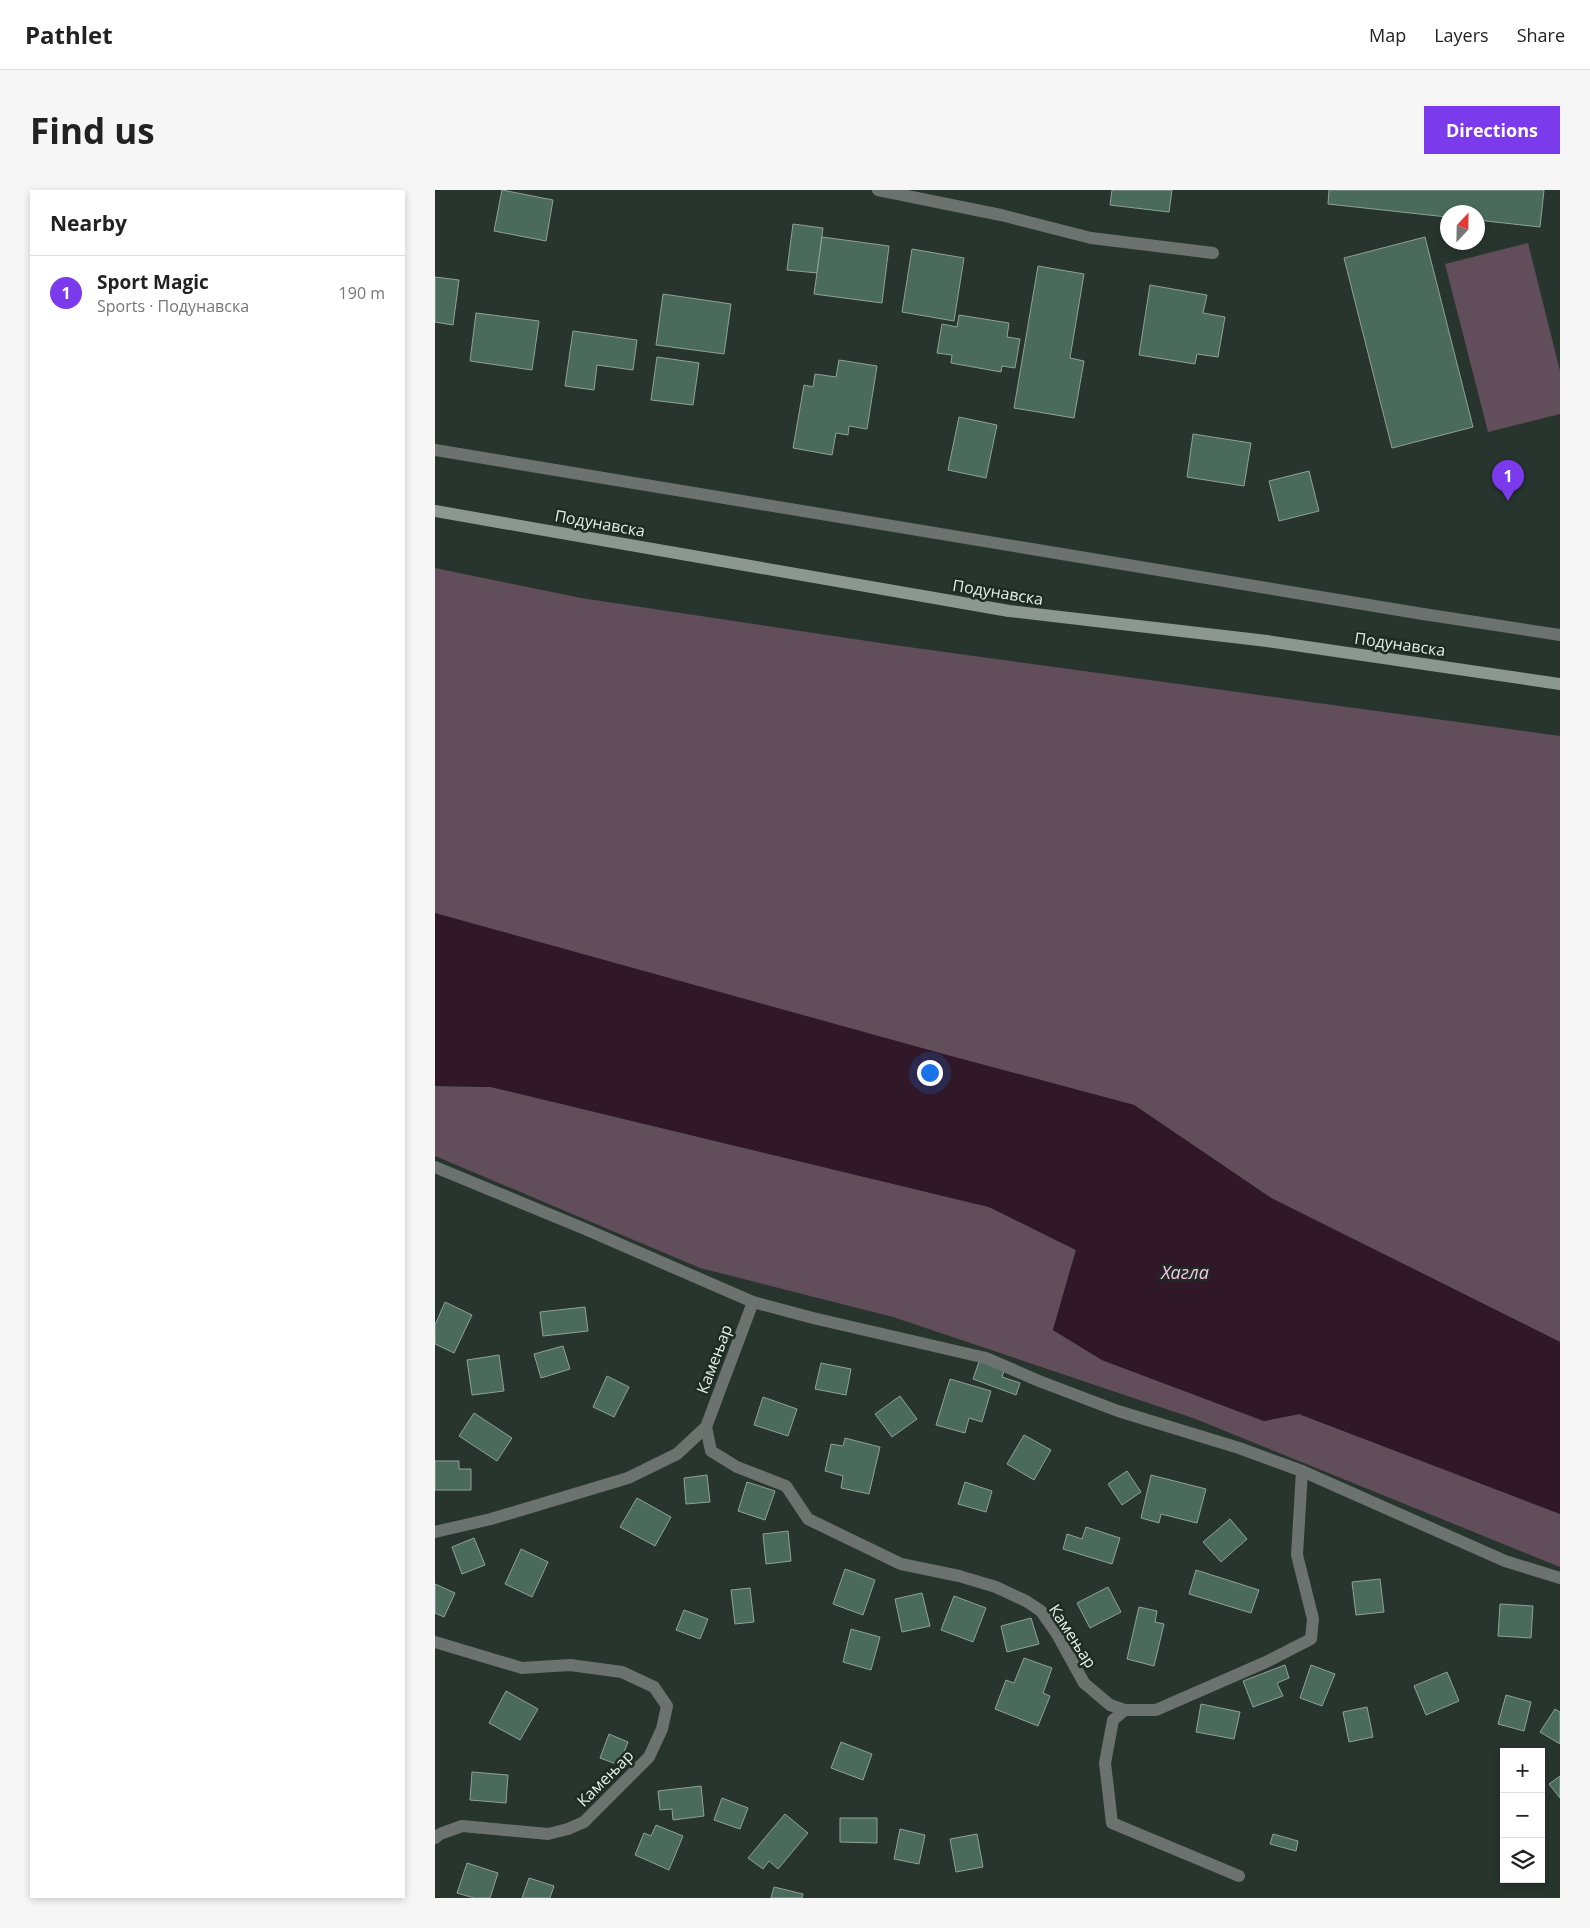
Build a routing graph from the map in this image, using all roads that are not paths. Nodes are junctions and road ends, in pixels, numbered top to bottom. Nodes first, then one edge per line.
1 (878, 190) edge
2 (1213, 253) dead end
3 (435, 450) edge
4 (435, 511) edge
5 (1560, 635) edge
6 (1560, 684) edge
7 (435, 1167) edge
8 (753, 1302) junction
9 (706, 1427) junction
10 (1302, 1472) junction
11 (435, 1532) edge
12 (1560, 1578) edge
13 (435, 1642) edge
14 (1125, 1710) junction
15 (435, 1838) edge
16 (1239, 1876) dead end

1 - 2 street
3 - 5 street
4 - 6 street, Подунавска
7 - 8 street
8 - 9 street, Камењар
8 - 10 street
9 - 11 street, Камењар
9 - 14 street, Камењар
10 - 12 street
10 - 14 street, Камењар
13 - 15 street, Камењар
14 - 16 street

